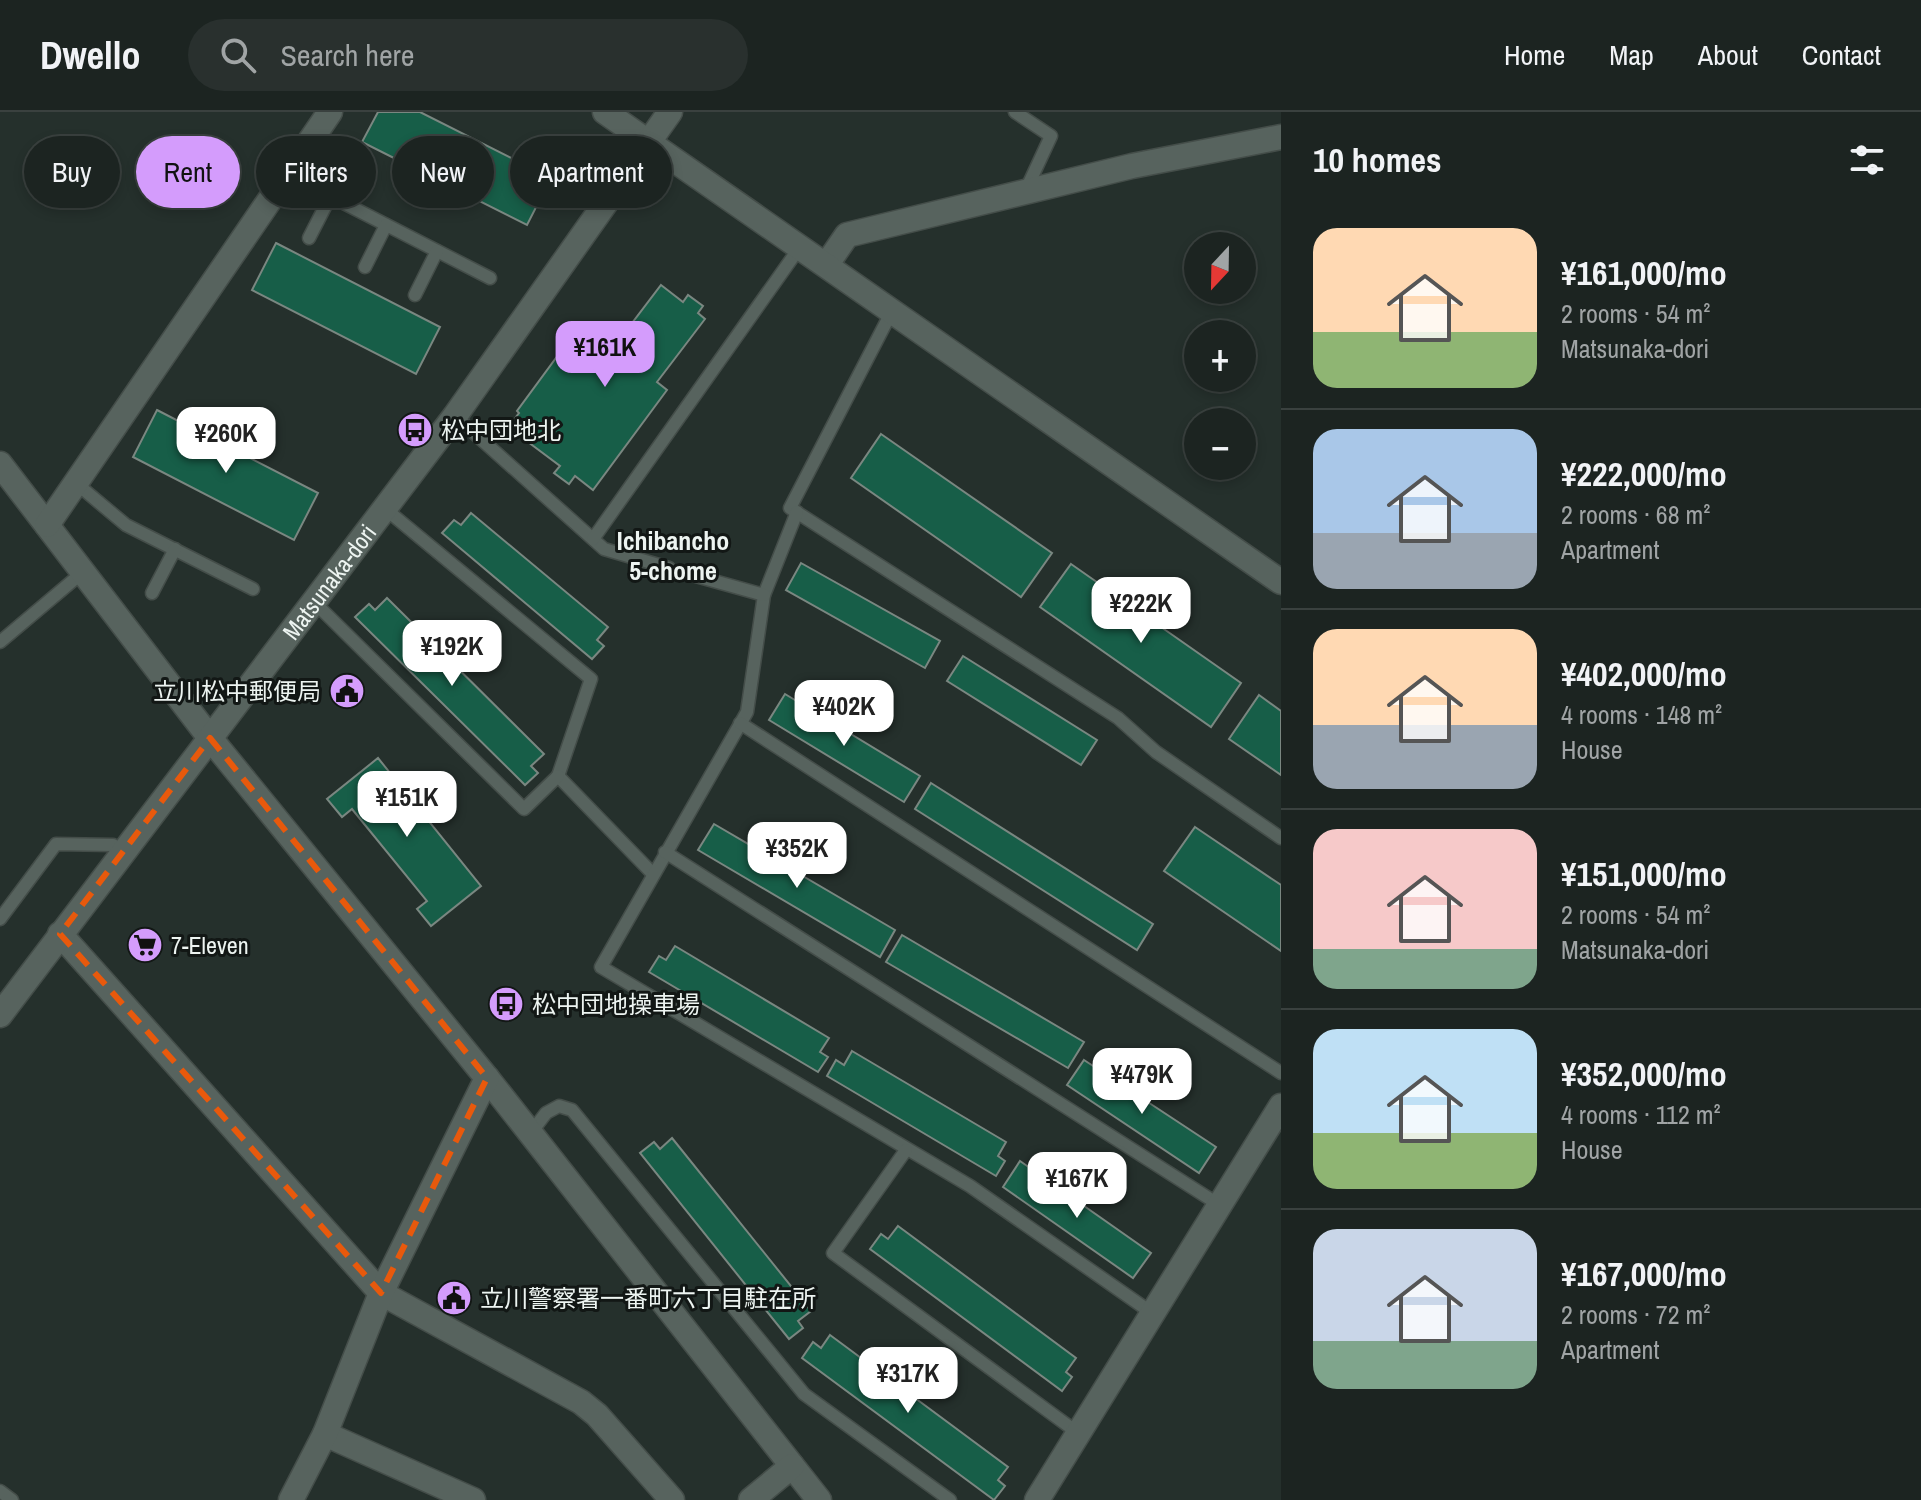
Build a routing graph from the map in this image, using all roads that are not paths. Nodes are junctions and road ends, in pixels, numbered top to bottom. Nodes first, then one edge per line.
1 (330, 112) edge
2 (605, 112) edge
3 (670, 112) edge
4 (1015, 112) edge
5 (313, 136) edge
6 (640, 136) edge
7 (655, 136) edge
8 (1281, 137) edge
9 (672, 158) edge
10 (1025, 192) junction
11 (264, 208) edge
12 (324, 208) edge
13 (352, 208) edge
14 (604, 208) edge
15 (386, 225) junction
16 (309, 238) dead end
17 (800, 247) junction
18 (437, 251) junction
19 (827, 264) junction
20 (365, 267) dead end
21 (490, 278) dead end
22 (415, 295) dead end
23 (892, 311) junction
24 (455, 416) junction
25 (0, 464) edge
26 (77, 484) junction
27 (383, 507) junction
28 (797, 512) junction
29 (47, 525) junction
30 (593, 539) junction
31 (175, 549) junction
32 (83, 572) junction
33 (1281, 582) edge
34 (253, 589) dead end
35 (152, 593) dead end
36 (764, 595) junction
37 (313, 601) junction
38 (0, 642) edge
39 (740, 723) junction
40 (210, 738) junction
41 (558, 776) junction
42 (1281, 838) edge
43 (122, 851) junction
44 (665, 852) junction
45 (653, 874) junction
46 (0, 919) edge
47 (60, 934) junction
48 (0, 1015) edge
49 (1281, 1073) edge
50 (487, 1078) junction
51 (1281, 1106) edge
52 (530, 1134) junction
53 (906, 1150) junction
54 (1221, 1206) junction
55 (381, 1293) junction
56 (1152, 1313) junction
57 (1078, 1433) junction
58 (325, 1434) junction
59 (792, 1466) junction
60 (0, 1491) edge
61 (12, 1500) edge
62 (291, 1500) edge
63 (473, 1500) edge
64 (672, 1500) edge
65 (751, 1500) edge
66 (819, 1500) edge
67 (950, 1500) edge
68 (1037, 1500) edge

1 - 5 street
2 - 6 street
3 - 7 street, Matsunaka-dori
4 - 10 lane
8 - 10 street
9 - 17 street
10 - 19 street
11 - 26 street
12 - 16 lane
13 - 15 lane
14 - 24 street, Matsunaka-dori
15 - 18 lane
15 - 20 lane
17 - 19 street
17 - 30 lane
18 - 21 lane
18 - 22 lane
19 - 23 street
23 - 28 lane
23 - 33 street
24 - 27 street, Matsunaka-dori
24 - 30 lane
25 - 29 street
26 - 29 street
26 - 31 lane
27 - 37 street, Matsunaka-dori
27 - 41 lane
28 - 36 lane
28 - 42 lane
29 - 32 street
30 - 36 lane
31 - 34 lane
31 - 35 lane
32 - 38 lane
32 - 40 street
36 - 39 lane
37 - 40 street, Matsunaka-dori
37 - 41 lane
39 - 44 lane
39 - 49 lane
40 - 43 street, Matsunaka-dori
40 - 50 street
41 - 45 lane
43 - 46 lane
43 - 47 street, Matsunaka-dori
44 - 45 lane
44 - 54 lane
45 - 53 lane
47 - 48 street, Matsunaka-dori
47 - 55 street
50 - 52 street
50 - 55 street
51 - 54 street
52 - 59 street
52 - 67 lane
53 - 56 lane
53 - 57 lane
54 - 56 street
55 - 58 street
55 - 64 street
56 - 57 street
57 - 68 street
58 - 62 street
58 - 63 street
59 - 65 street
59 - 66 street
60 - 61 lane

